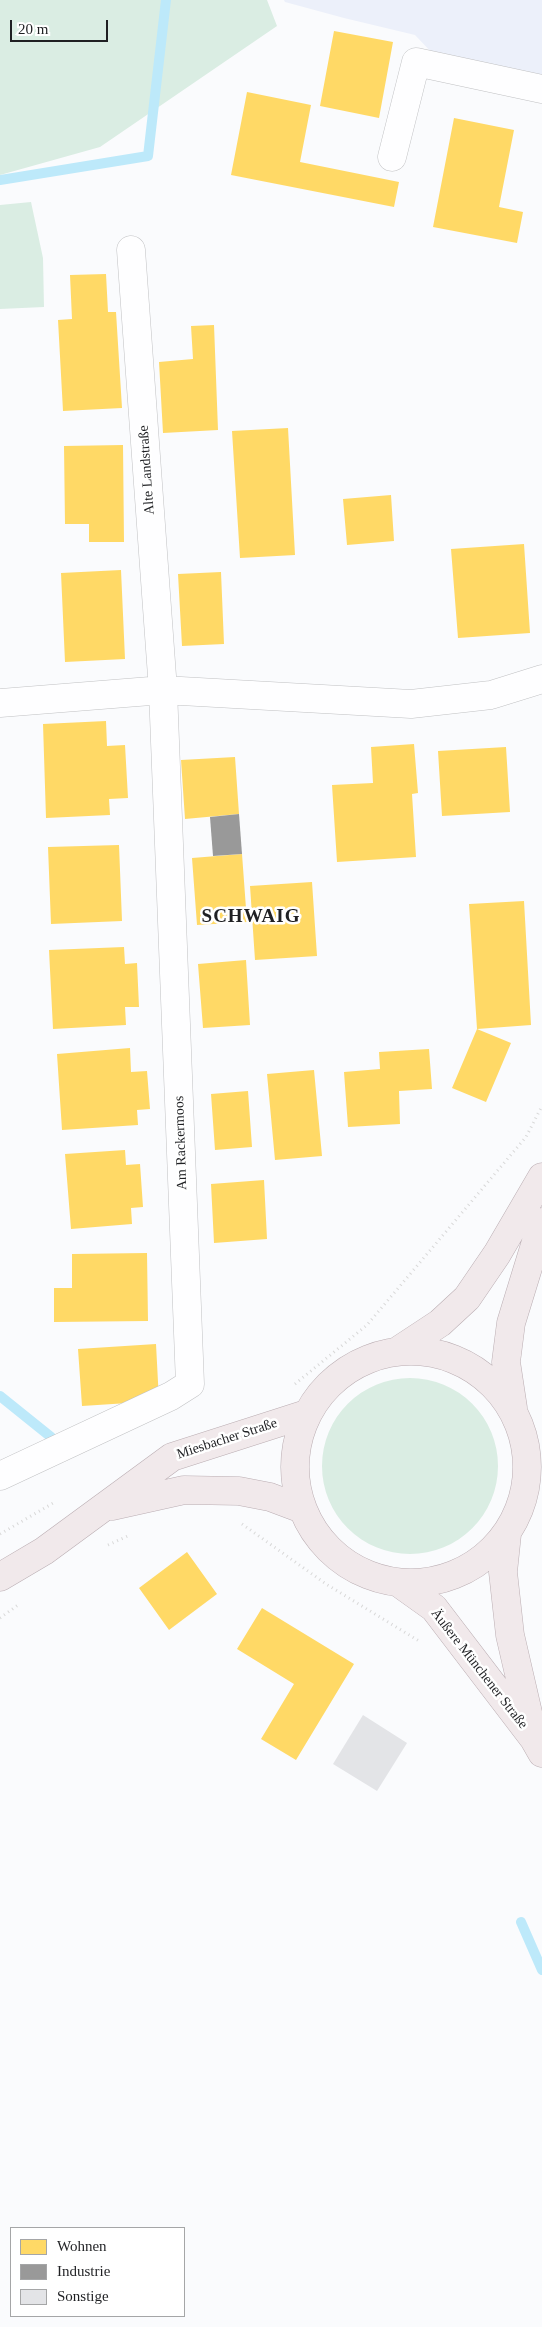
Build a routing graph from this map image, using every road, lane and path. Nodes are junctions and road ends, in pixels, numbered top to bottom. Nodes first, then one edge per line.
1 (542, 89) edge
2 (392, 157) dead end
3 (131, 250) dead end
4 (542, 679) edge
5 (163, 690) junction
6 (0, 703) edge
7 (542, 1106) edge
8 (542, 1177) edge
9 (542, 1222) edge
10 (399, 1350) junction
11 (291, 1386) dead end
12 (513, 1408) junction
13 (306, 1414) junction
14 (0, 1476) edge
15 (60, 1499) dead end
16 (103, 1508) junction
17 (302, 1509) junction
18 (240, 1522) dead end
19 (0, 1534) edge
20 (507, 1534) junction
21 (132, 1535) dead end
22 (106, 1547) dead end
23 (0, 1577) edge
24 (399, 1584) junction
25 (25, 1600) dead end
26 (0, 1618) edge
27 (424, 1644) dead end
28 (538, 1746) edge

1 - 2 street
3 - 5 street, Alte Landstraße
4 - 5 street
5 - 6 street
5 - 14 street, Am Rackermoos
7 - 11 path
8 - 10 main road
9 - 12 main road
10 - 12 main road
10 - 13 main road
12 - 20 main road
13 - 16 main road, Miesbacher Straße
13 - 17 main road
15 - 19 path
16 - 17 main road, Miesbacher Straße
16 - 23 main road, Miesbacher Straße
17 - 24 main road
18 - 27 path
20 - 24 main road
20 - 28 main road, Äußere Münchener Straße
21 - 22 path
24 - 28 main road, Äußere Münchener Straße
25 - 26 path

